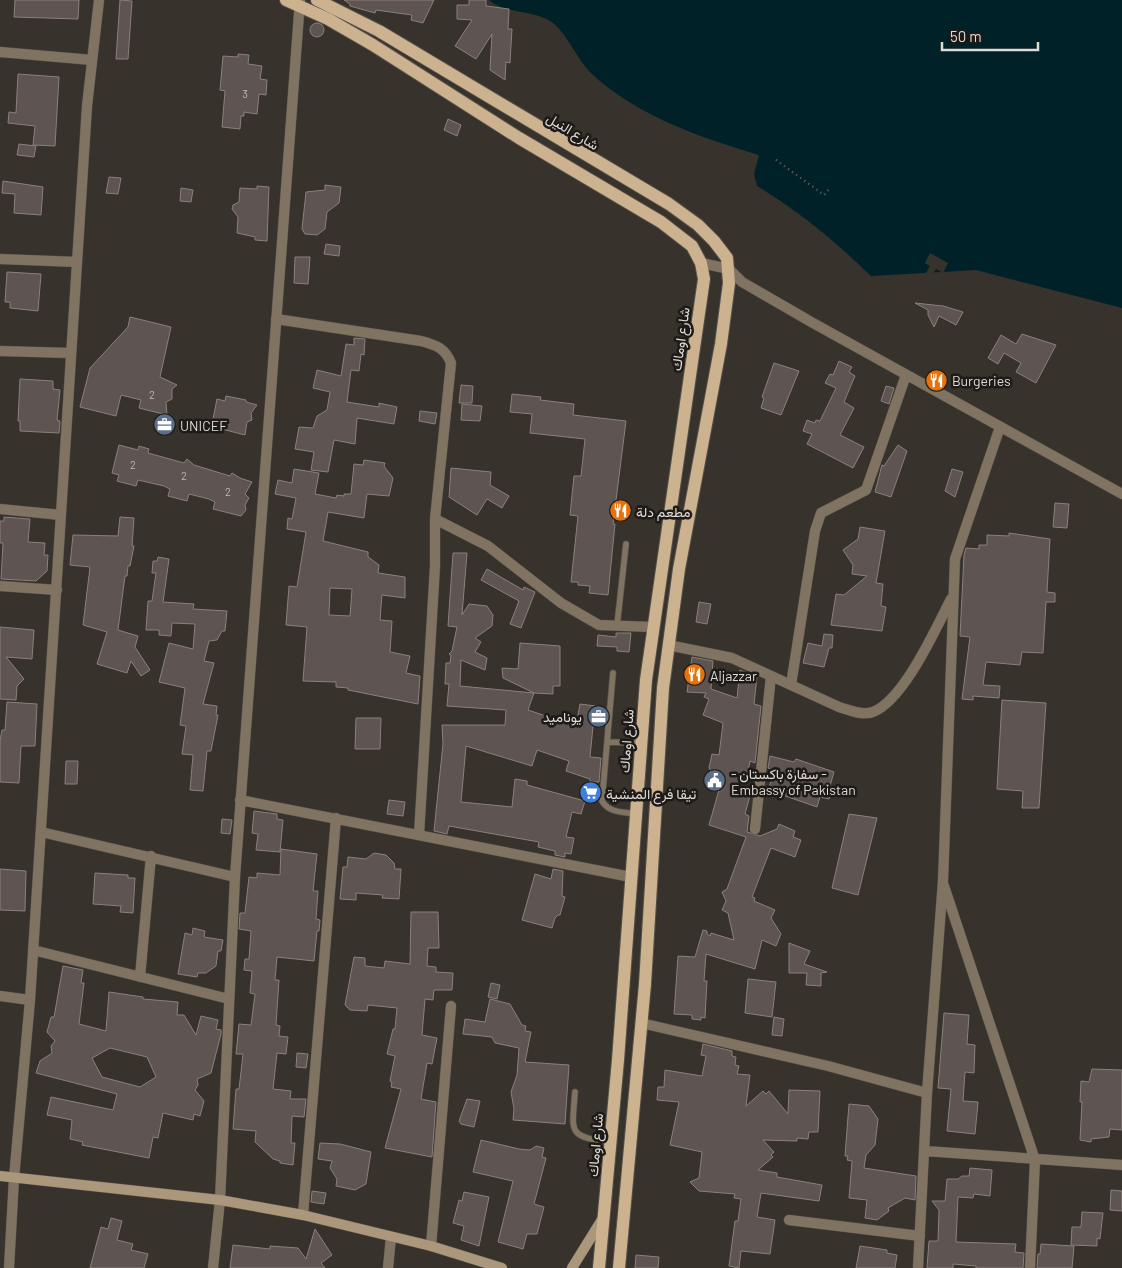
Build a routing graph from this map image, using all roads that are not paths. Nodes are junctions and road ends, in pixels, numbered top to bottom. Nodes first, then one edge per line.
1 (99, 0) edge
2 (286, 0) edge
3 (317, 0) edge
4 (299, 3) edge
5 (0, 52) edge
6 (92, 60) junction
7 (0, 259) edge
8 (77, 262) junction
9 (701, 263) junction
10 (729, 269) junction
11 (276, 319) junction
12 (0, 351) edge
13 (70, 353) junction
14 (906, 375) junction
15 (1000, 427) junction
16 (1122, 494) edge
17 (0, 509) edge
18 (61, 515) junction
19 (435, 519) junction
20 (626, 544) dead end
21 (0, 586) edge
22 (57, 590) junction
23 (953, 596) junction
24 (617, 626) junction
25 (652, 627) junction
26 (668, 645) junction
27 (613, 673) dead end
28 (772, 676) junction
29 (791, 685) junction
30 (607, 742) junction
31 (641, 743) junction
32 (240, 800) junction
33 (636, 814) junction
34 (336, 818) junction
35 (755, 829) dead end
36 (41, 832) junction
37 (419, 835) junction
38 (151, 856) junction
39 (235, 877) junction
40 (631, 877) junction
41 (942, 881) junction
42 (33, 950) junction
43 (140, 977) junction
44 (623, 983) junction
45 (645, 984) junction
46 (0, 996) edge
47 (229, 999) junction
48 (30, 1000) junction
49 (451, 1006) dead end
50 (641, 1023) junction
51 (575, 1092) dead end
52 (927, 1093) junction
53 (610, 1143) junction
54 (925, 1151) junction
55 (1035, 1160) junction
56 (1122, 1166) edge
57 (0, 1176) edge
58 (14, 1178) junction
59 (220, 1200) junction
60 (302, 1216) junction
61 (603, 1218) junction
62 (789, 1220) dead end
63 (920, 1236) junction
64 (391, 1237) junction
65 (431, 1246) junction
66 (9, 1268) edge
67 (213, 1268) edge
68 (388, 1268) edge
69 (502, 1268) edge
70 (572, 1268) edge
71 (599, 1268) edge
72 (619, 1268) edge
73 (918, 1268) edge
74 (1030, 1268) edge

1 - 6 street
2 - 4 main road
3 - 10 main road, شارع النيل
4 - 9 main road
4 - 11 street
5 - 6 street
6 - 8 street
7 - 8 street
8 - 13 street
9 - 10 street
9 - 25 main road, شارع اوماك
10 - 14 street
10 - 26 main road, شارع النيل
11 - 19 street
11 - 32 street
12 - 13 street
13 - 18 street
14 - 15 street
14 - 29 street
15 - 16 street
15 - 23 street
17 - 18 street
18 - 22 street
19 - 24 street
19 - 37 street
20 - 24 lane
21 - 22 street
22 - 36 street
23 - 29 street
23 - 41 street
24 - 25 street
25 - 31 main road, شارع اوماك
26 - 28 street
26 - 45 main road
27 - 30 lane
28 - 29 street
28 - 35 street
30 - 31 lane
30 - 33 lane
31 - 33 main road, شارع اوماك
32 - 34 street
32 - 39 street
33 - 40 main road, شارع اوماك
34 - 37 street
34 - 60 street
36 - 38 street
36 - 42 street
37 - 40 street
38 - 39 street
38 - 43 street
39 - 47 street
40 - 44 main road, شارع اوماك
41 - 52 street
41 - 55 street
42 - 43 street
42 - 48 street
43 - 47 street
44 - 45 main road
44 - 53 main road, شارع اوماك
45 - 50 main road
46 - 48 street
47 - 59 street
48 - 58 street
49 - 65 street
50 - 52 street
50 - 72 main road
51 - 53 lane
52 - 54 street
53 - 61 main road, شارع اوماك
54 - 55 street
54 - 63 street
55 - 56 street
55 - 74 street
57 - 58 street
58 - 59 street
58 - 66 street
59 - 60 street
59 - 67 street
60 - 64 street
61 - 70 street
61 - 71 main road, شارع اوماك
62 - 63 street
63 - 73 street
64 - 65 street
64 - 68 street
65 - 69 street

